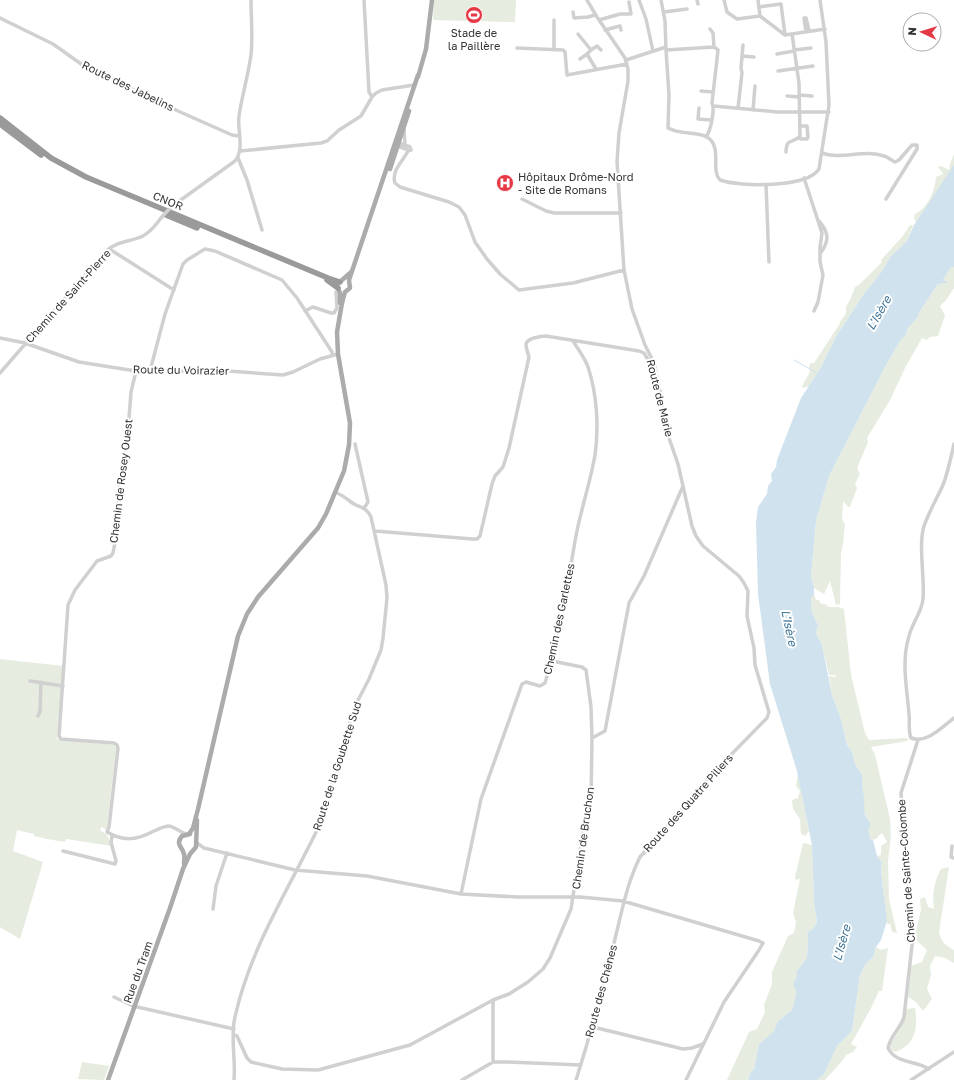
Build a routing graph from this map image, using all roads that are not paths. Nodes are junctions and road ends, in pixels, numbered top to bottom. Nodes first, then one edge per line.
1 (251, 0) edge
2 (364, 0) edge
3 (432, 0) edge
4 (588, 0) edge
5 (639, 0) edge
6 (661, 0) edge
7 (724, 0) edge
8 (758, 0) edge
9 (820, 0) edge
10 (629, 2) dead end
11 (641, 5) junction
12 (630, 7) junction
13 (759, 7) junction
14 (687, 9) dead end
15 (573, 12) dead end
16 (664, 12) junction
17 (595, 15) junction
18 (760, 16) junction
19 (0, 18) edge
20 (554, 20) dead end
21 (599, 20) junction
22 (710, 29) dead end
23 (825, 29) junction
24 (605, 30) junction
25 (621, 30) dead end
26 (578, 34) dead end
27 (792, 34) junction
28 (785, 35) junction
29 (743, 45) dead end
30 (517, 48) dead end
31 (716, 48) junction
32 (811, 48) dead end
33 (666, 49) junction
34 (554, 50) junction
35 (591, 50) junction
36 (601, 50) dead end
37 (794, 50) junction
38 (653, 51) junction
39 (587, 54) junction
40 (777, 54) dead end
41 (742, 56) junction
42 (754, 57) dead end
43 (580, 59) dead end
44 (627, 62) junction
45 (813, 66) dead end
46 (797, 68) junction
47 (596, 69) junction
48 (778, 71) dead end
49 (418, 75) junction
50 (414, 85) junction
51 (755, 86) dead end
52 (701, 91) dead end
53 (713, 92) junction
54 (787, 96) dead end
55 (799, 96) junction
56 (812, 96) dead end
57 (372, 97) junction
58 (714, 106) junction
59 (699, 108) dead end
60 (738, 108) junction
61 (752, 110) junction
62 (800, 112) junction
63 (829, 112) junction
64 (0, 115) edge
65 (0, 118) edge
66 (407, 118) junction
67 (711, 120) junction
68 (0, 124) edge
69 (800, 126) junction
70 (0, 127) edge
71 (23, 136) junction
72 (239, 136) junction
73 (706, 137) junction
74 (799, 138) junction
75 (396, 146) junction
76 (407, 148) junction
77 (33, 150) junction
78 (240, 151) junction
79 (786, 152) dead end
80 (822, 153) junction
81 (238, 158) junction
82 (804, 178) junction
83 (766, 185) junction
84 (522, 199) dead end
85 (886, 200) dead end
86 (621, 212) junction
87 (817, 220) junction
88 (262, 230) dead end
89 (110, 248) junction
90 (820, 255) junction
91 (770, 262) dead end
92 (355, 265) junction
93 (624, 270) junction
94 (342, 281) junction
95 (349, 283) junction
96 (174, 290) junction
97 (338, 290) junction
98 (346, 292) junction
99 (340, 309) junction
100 (305, 311) junction
101 (814, 312) dead end
102 (0, 338) edge
103 (573, 341) junction
104 (25, 343) junction
105 (338, 354) junction
106 (332, 355) junction
107 (654, 363) junction
108 (136, 370) junction
109 (150, 371) junction
110 (0, 372) edge
111 (355, 444) dead end
112 (954, 444) edge
113 (953, 451) edge
114 (684, 486) junction
115 (335, 492) junction
116 (364, 508) junction
117 (375, 531) junction
118 (552, 661) junction
119 (30, 681) dead end
120 (41, 682) junction
121 (63, 686) junction
122 (768, 714) joint
123 (38, 716) dead end
124 (954, 718) edge
125 (592, 738) junction
126 (918, 740) junction
127 (198, 809) junction
128 (179, 830) junction
129 (187, 834) junction
130 (112, 836) junction
131 (181, 837) junction
132 (197, 841) junction
133 (952, 846) dead end
134 (204, 848) junction
135 (194, 850) junction
136 (63, 851) dead end
137 (183, 851) junction
138 (227, 854) junction
139 (954, 858) edge
140 (296, 870) junction
141 (182, 873) junction
142 (460, 894) junction
143 (574, 898) junction
144 (623, 902) junction
145 (213, 909) dead end
146 (114, 997) dead end
147 (493, 1000) junction
148 (135, 1007) junction
149 (593, 1027) junction
150 (234, 1029) junction
151 (234, 1035) junction
152 (703, 1044) junction
153 (954, 1052) edge
154 (493, 1062) junction
155 (581, 1065) junction
156 (929, 1069) junction
157 (108, 1080) edge
158 (234, 1080) edge
159 (462, 1080) edge
160 (576, 1080) edge
161 (686, 1080) edge
162 (911, 1080) edge

1 - 72 street
2 - 57 street
3 - 49 main road
4 - 17 street
5 - 11 street
6 - 16 street
7 - 18 street
8 - 13 street
9 - 23 street
10 - 12 street
11 - 12 street
11 - 38 street
12 - 21 street
13 - 18 street
13 - 28 street
14 - 16 street
15 - 17 street
16 - 33 street
17 - 21 street
18 - 28 street
19 - 72 street, Route des Jabelins
20 - 34 street
21 - 24 street
22 - 31 street
23 - 27 street
23 - 63 street
24 - 25 street
24 - 44 street
26 - 35 street
27 - 28 street
27 - 37 street
29 - 41 street
30 - 34 street
31 - 33 street
31 - 53 street
32 - 37 street
33 - 38 street
33 - 73 street
34 - 47 street
35 - 36 street
35 - 39 street
37 - 40 street
37 - 46 street
38 - 44 street
39 - 43 street
39 - 47 street
41 - 42 street
41 - 60 street
44 - 47 street
44 - 86 street, Route de Marie
45 - 46 street
46 - 48 street
46 - 55 street
49 - 50 main road
49 - 66 main road
50 - 57 street
50 - 75 main road
51 - 61 street
52 - 53 street
53 - 58 street
54 - 55 street
55 - 56 street
55 - 62 street
57 - 78 street
58 - 60 street
58 - 67 street
59 - 67 street
60 - 61 street
61 - 62 street
62 - 63 street
62 - 69 street
63 - 80 street
64 - 71 highway
65 - 71 highway, CNOR
66 - 75 main road
66 - 76 street
67 - 73 street
68 - 77 highway, CNOR
69 - 74 street
69 - 74 street
70 - 77 highway
71 - 94 highway, CNOR
72 - 78 street
73 - 83 street
74 - 79 street
75 - 76 street
75 - 92 main road
76 - 93 street
77 - 97 highway, CNOR
78 - 81 street
80 - 82 street
80 - 85 street
81 - 88 street
81 - 89 street, Chemin de Saint-Pierre, bridge
82 - 83 street
82 - 87 street
83 - 91 street
84 - 86 street
86 - 93 street, Route de Marie
87 - 90 street
87 - 90 street
89 - 96 street
89 - 104 street, Chemin de Saint-Pierre
90 - 101 street
92 - 94 main road
92 - 95 main road
93 - 107 street, Route de Marie
94 - 95 main road
94 - 97 main road
95 - 98 main road
96 - 100 street
96 - 109 street
97 - 98 main road
97 - 99 main road
97 - 100 street
98 - 99 main road
99 - 105 main road
100 - 106 street
102 - 104 street, Route du Voirazier
103 - 107 street
103 - 117 street
103 - 118 street, Chemin des Garlettes
104 - 108 street, Route du Voirazier
104 - 110 street, Chemin de Saint-Pierre
105 - 106 street, Route du Voirazier
105 - 115 main road
106 - 109 street, Route du Voirazier
107 - 114 street, Route de Marie
108 - 109 street, Route du Voirazier
108 - 121 street, Chemin de Rosey Ouest
111 - 116 street
112 - 113 street
113 - 126 street
114 - 122 street, Route de Marie
114 - 125 street
115 - 116 street
115 - 127 main road
116 - 117 street, Route de la Goubette Sud
117 - 140 street, Route de la Goubette Sud
118 - 125 street, Chemin de Bruchon
118 - 142 street, Chemin des Garlettes
119 - 120 street
120 - 121 street
120 - 123 street
121 - 130 street, Chemin de Rosey Ouest
122 - 144 street, Route des Quatre Piliers
124 - 126 street
125 - 143 street, Chemin de Bruchon
126 - 156 street, Chemin de Sainte-Colombe
127 - 129 main road
127 - 132 main road
128 - 129 street
128 - 130 street
128 - 131 street
129 - 131 main road
129 - 132 main road
130 - 136 street
131 - 137 main road
132 - 134 street
132 - 135 main road
133 - 139 street
134 - 135 street
134 - 138 street
135 - 137 main road
135 - 141 main road
137 - 141 main road
138 - 140 street
138 - 145 street
140 - 142 street
140 - 150 street, Route de la Goubette Sud
141 - 148 main road, Rue du Tram
142 - 143 street
143 - 144 street
143 - 147 street, Chemin de Bruchon
144 - 149 street, Route des Chênes
144 - 152 street
146 - 148 street
147 - 151 street, Chemin de Bruchon
147 - 154 street
148 - 150 street
148 - 157 main road, Rue du Tram
149 - 152 street
149 - 155 street, Route des Chênes
150 - 151 street, Route de la Goubette Sud
151 - 158 street, Route de la Goubette Sud
152 - 161 street
153 - 156 street
154 - 155 street
154 - 159 street
155 - 160 street, Route des Chênes
156 - 162 street

